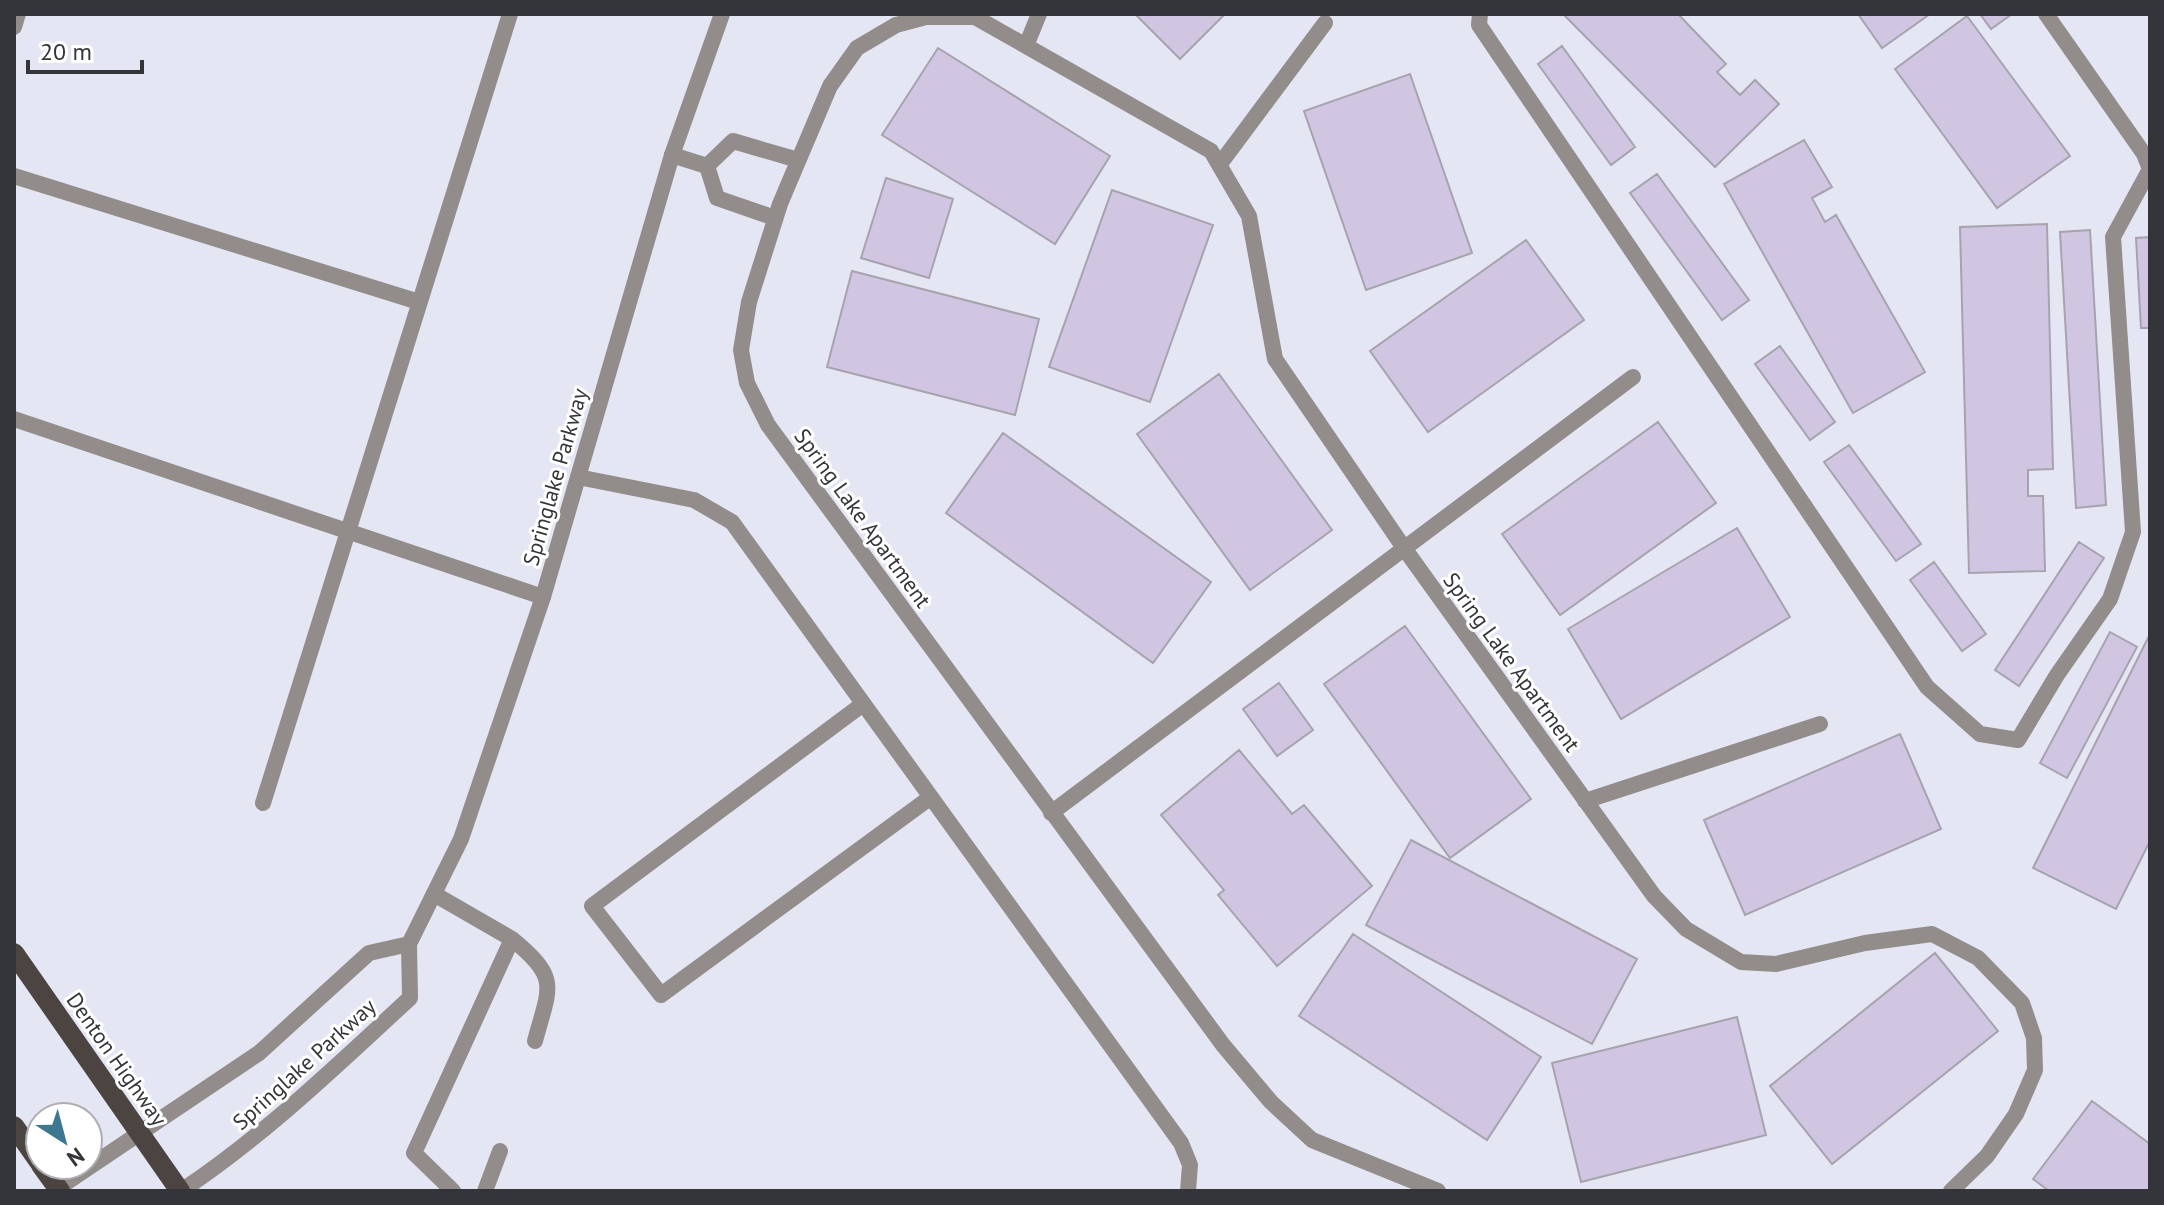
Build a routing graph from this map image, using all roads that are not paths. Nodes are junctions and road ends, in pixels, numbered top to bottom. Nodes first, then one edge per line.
1 (18, 14) edge
2 (510, 14) edge
3 (722, 14) edge
4 (1039, 14) edge
5 (1480, 14) edge
6 (2046, 14) edge
7 (1325, 23) dead end
8 (14, 27) edge
9 (1026, 46) junction
10 (672, 155) junction
11 (798, 160) junction
12 (1220, 164) junction
13 (707, 166) junction
14 (2150, 169) edge
15 (14, 176) edge
16 (775, 218) junction
17 (419, 302) junction
18 (1633, 377) dead end
19 (14, 419) edge
20 (578, 477) junction
21 (348, 531) junction
22 (1404, 548) junction
23 (543, 597) junction
24 (863, 704) junction
25 (1820, 724) dead end
26 (931, 797) junction
27 (1585, 801) junction
28 (263, 803) dead end
29 (1051, 813) junction
30 (434, 894) junction
31 (512, 939) junction
32 (409, 944) junction
33 (14, 953) edge
34 (535, 1041) dead end
35 (140, 1134) junction
36 (500, 1151) dead end
37 (59, 1190) edge
38 (181, 1191) edge
39 (453, 1191) edge
40 (485, 1191) edge
41 (1188, 1191) edge
42 (1438, 1191) edge
43 (1951, 1191) edge

1 - 8 street
2 - 17 street
3 - 10 street, Springlake Parkway
4 - 9 street
5 - 14 street
6 - 14 street
7 - 12 street
9 - 11 street, Spring Lake Apartment
9 - 12 street, Spring Lake Apartment
10 - 13 street
10 - 20 street, Springlake Parkway
11 - 13 street
11 - 16 street, Spring Lake Apartment
12 - 22 street, Spring Lake Apartment
13 - 16 street
15 - 17 street
16 - 29 street, Spring Lake Apartment
17 - 21 street
18 - 22 street
19 - 21 street
20 - 23 street, Springlake Parkway
20 - 24 street
21 - 23 street
21 - 28 street
22 - 27 street, Spring Lake Apartment
22 - 29 street
23 - 30 street, Springlake Parkway
24 - 26 street
24 - 26 street
25 - 27 street
26 - 41 street
27 - 43 street, Spring Lake Apartment
29 - 42 street, Spring Lake Apartment
30 - 31 street
30 - 32 street, Springlake Parkway
31 - 34 street
31 - 39 street
32 - 35 street, Springlake Parkway
32 - 38 street, Springlake Parkway
33 - 35 main road, Denton Highway
35 - 37 street, Springlake Parkway
35 - 38 main road, Denton Highway
36 - 40 street

